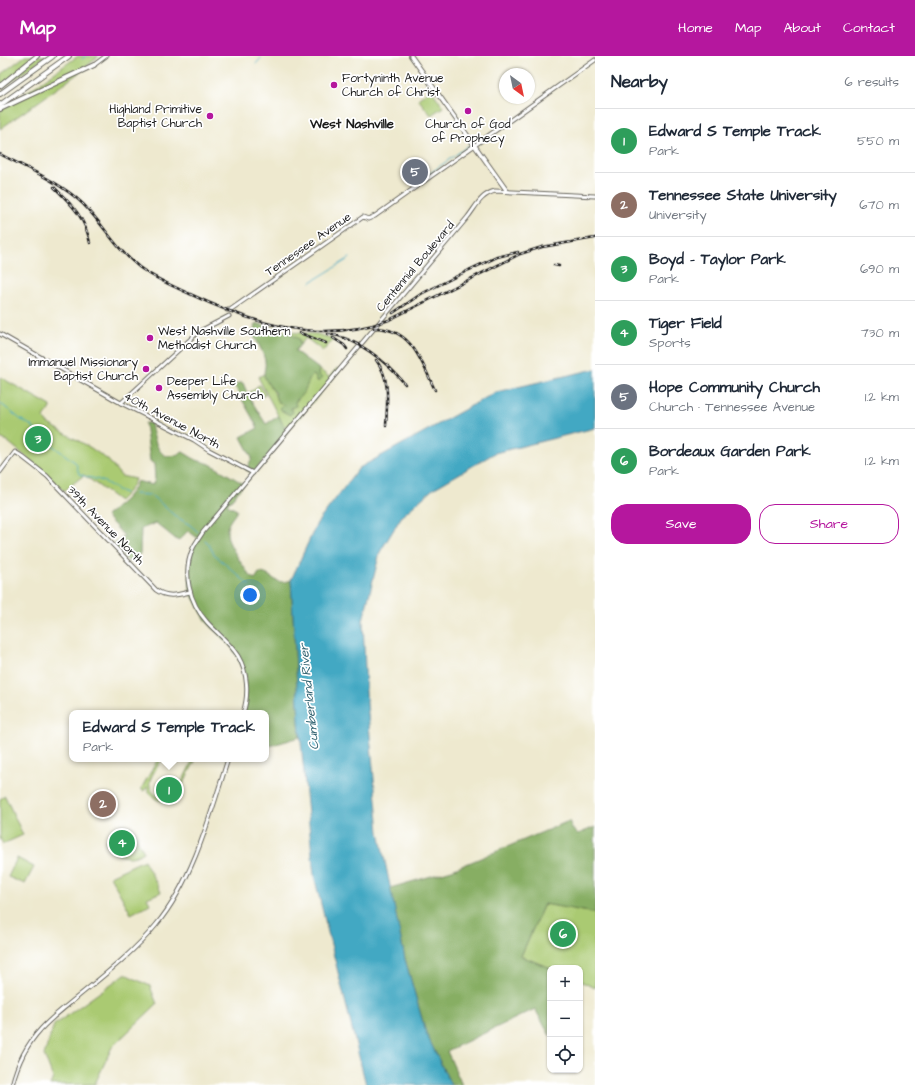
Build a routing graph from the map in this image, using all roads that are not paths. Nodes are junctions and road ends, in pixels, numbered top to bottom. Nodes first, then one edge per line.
1 (36, 56) edge
2 (53, 56) edge
3 (69, 56) edge
4 (74, 56) edge
5 (106, 56) edge
6 (411, 56) edge
7 (595, 60) edge
8 (57, 64) junction
9 (94, 65) joint
10 (0, 86) edge
11 (0, 94) edge
12 (0, 105) edge
13 (0, 109) edge
14 (475, 145) junction
15 (507, 191) junction
16 (595, 196) edge
17 (227, 310) dead end
18 (229, 316) dead end
19 (0, 334) edge
20 (121, 403) junction
21 (0, 472) edge
22 (253, 473) junction
23 (190, 592) junction
24 (244, 710) edge
25 (227, 762) edge
26 (12, 1085) edge

1 - 10 highway
2 - 11 highway
3 - 8 highway
4 - 8 highway
5 - 9 main road
6 - 14 main road
7 - 14 main road, Tennessee Avenue
8 - 12 highway
9 - 13 highway
14 - 15 main road
14 - 17 main road, Tennessee Avenue
15 - 16 main road, Centennial Boulevard
15 - 22 main road, Centennial Boulevard
18 - 20 main road
19 - 20 main road, 40th Avenue North
20 - 22 main road, 40th Avenue North
21 - 23 main road, 39th Avenue North
22 - 23 main road, Centennial Boulevard
23 - 24 main road
25 - 26 main road

